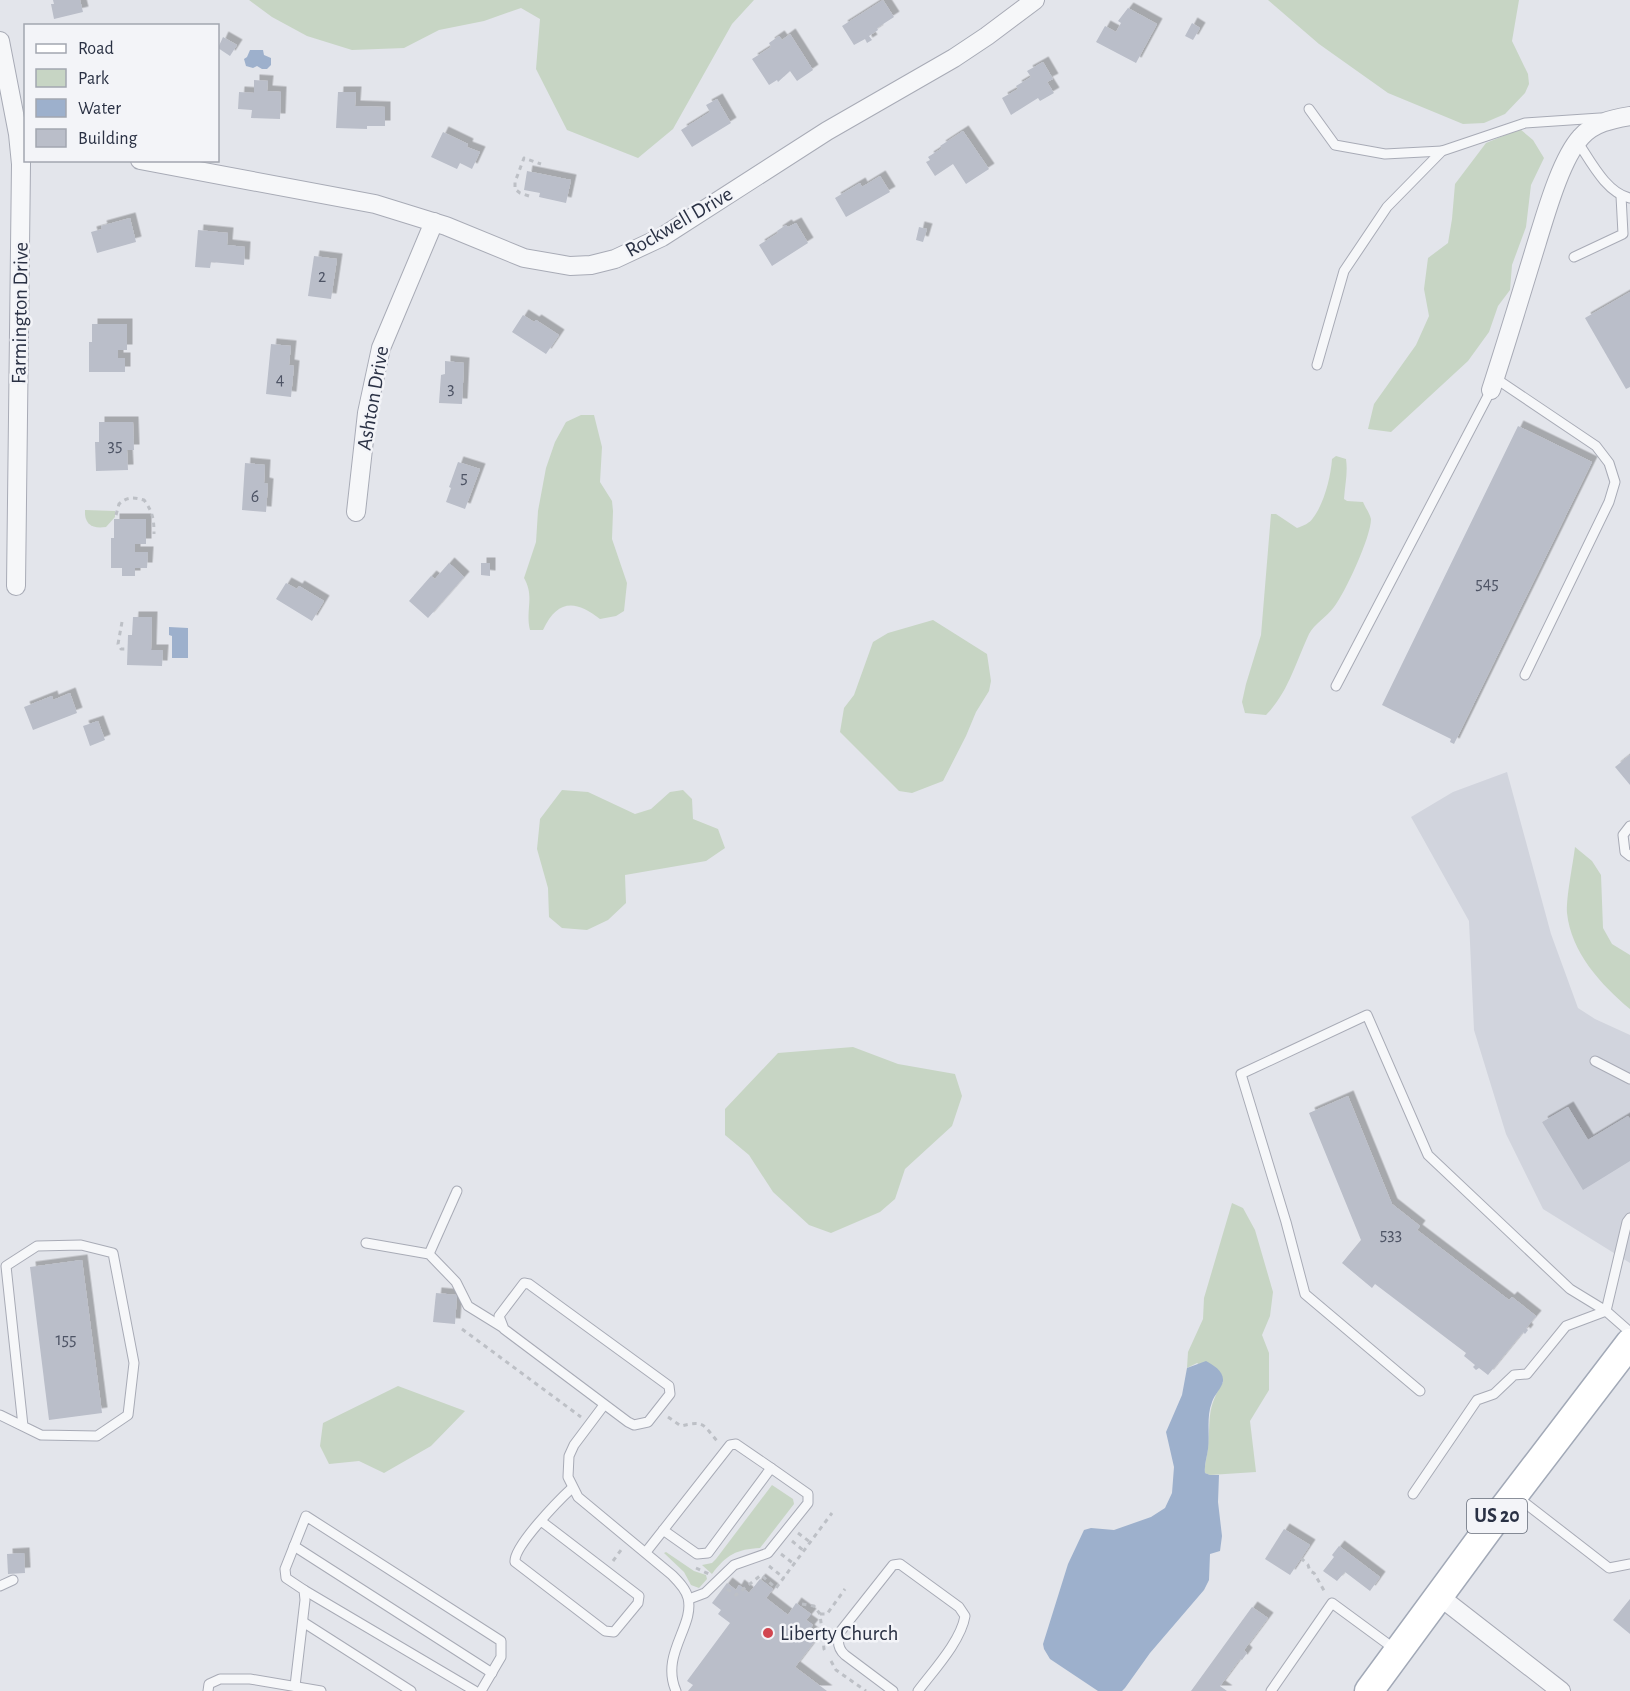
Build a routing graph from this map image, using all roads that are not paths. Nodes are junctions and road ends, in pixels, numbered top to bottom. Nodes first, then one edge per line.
1 (1035, 0) edge
2 (0, 41) edge
3 (1309, 110) dead end
4 (1630, 116) edge
5 (1577, 141) junction
6 (23, 145) edge
7 (1442, 151) junction
8 (151, 162) edge
9 (1626, 197) edge
10 (434, 222) junction
11 (1574, 257) dead end
12 (1317, 365) dead end
13 (1493, 384) junction
14 (356, 512) dead end
15 (16, 586) dead end
16 (1525, 675) dead end
17 (1336, 686) dead end
18 (1630, 826) edge
19 (1630, 856) edge
20 (1595, 1061) dead end
21 (1630, 1079) edge
22 (457, 1191) dead end
23 (1630, 1218) edge
24 (366, 1243) dead end
25 (429, 1254) junction
26 (1606, 1311) junction
27 (502, 1327) junction
28 (1630, 1332) edge
29 (1630, 1343) edge
30 (1420, 1391) dead end
31 (603, 1405) junction
32 (0, 1415) edge
33 (23, 1426) junction
34 (771, 1468) junction
35 (572, 1488) junction
36 (1413, 1494) dead end
37 (1514, 1495) junction
38 (542, 1521) junction
39 (663, 1530) junction
40 (294, 1546) junction
41 (646, 1552) junction
42 (1630, 1564) edge
43 (13, 1580) dead end
44 (0, 1586) edge
45 (304, 1590) junction
46 (1438, 1596) junction
47 (688, 1599) junction
48 (303, 1622) junction
49 (1398, 1651) junction
50 (492, 1673) junction
51 (295, 1686) junction
52 (208, 1691) edge
53 (321, 1691) edge
54 (411, 1691) edge
55 (475, 1691) edge
56 (481, 1691) edge
57 (676, 1691) edge
58 (893, 1691) edge
59 (918, 1691) edge
60 (1271, 1691) edge
61 (1369, 1691) edge
62 (1561, 1691) edge

1 - 10 street, Rockwell Drive
2 - 6 street, Farmington Drive
3 - 7 lane
4 - 5 street
4 - 7 lane
5 - 9 lane
5 - 13 street
6 - 15 street, Farmington Drive
7 - 12 lane
8 - 10 street, Rockwell Drive
9 - 11 lane
10 - 14 street, Ashton Drive
13 - 16 lane
13 - 17 lane
18 - 19 lane
20 - 21 lane
22 - 25 lane
23 - 26 lane
24 - 25 lane
25 - 27 lane
26 - 28 lane
26 - 30 lane
26 - 36 lane
27 - 31 lane
27 - 31 lane
29 - 37 main road, US 20
31 - 35 lane
32 - 33 lane
33 - 33 lane
34 - 39 lane
34 - 39 lane
34 - 47 lane
35 - 38 lane
35 - 41 lane
37 - 42 lane
37 - 46 main road, US 20
38 - 38 lane
39 - 41 lane
40 - 45 lane
40 - 50 lane
40 - 50 lane
41 - 47 lane
43 - 44 lane
45 - 48 lane
45 - 55 lane
46 - 49 main road, US 20
46 - 62 street
47 - 57 lane
48 - 51 lane
48 - 54 lane
49 - 60 lane
49 - 61 main road, US 20
50 - 56 lane
51 - 52 lane
51 - 53 lane
58 - 59 lane

